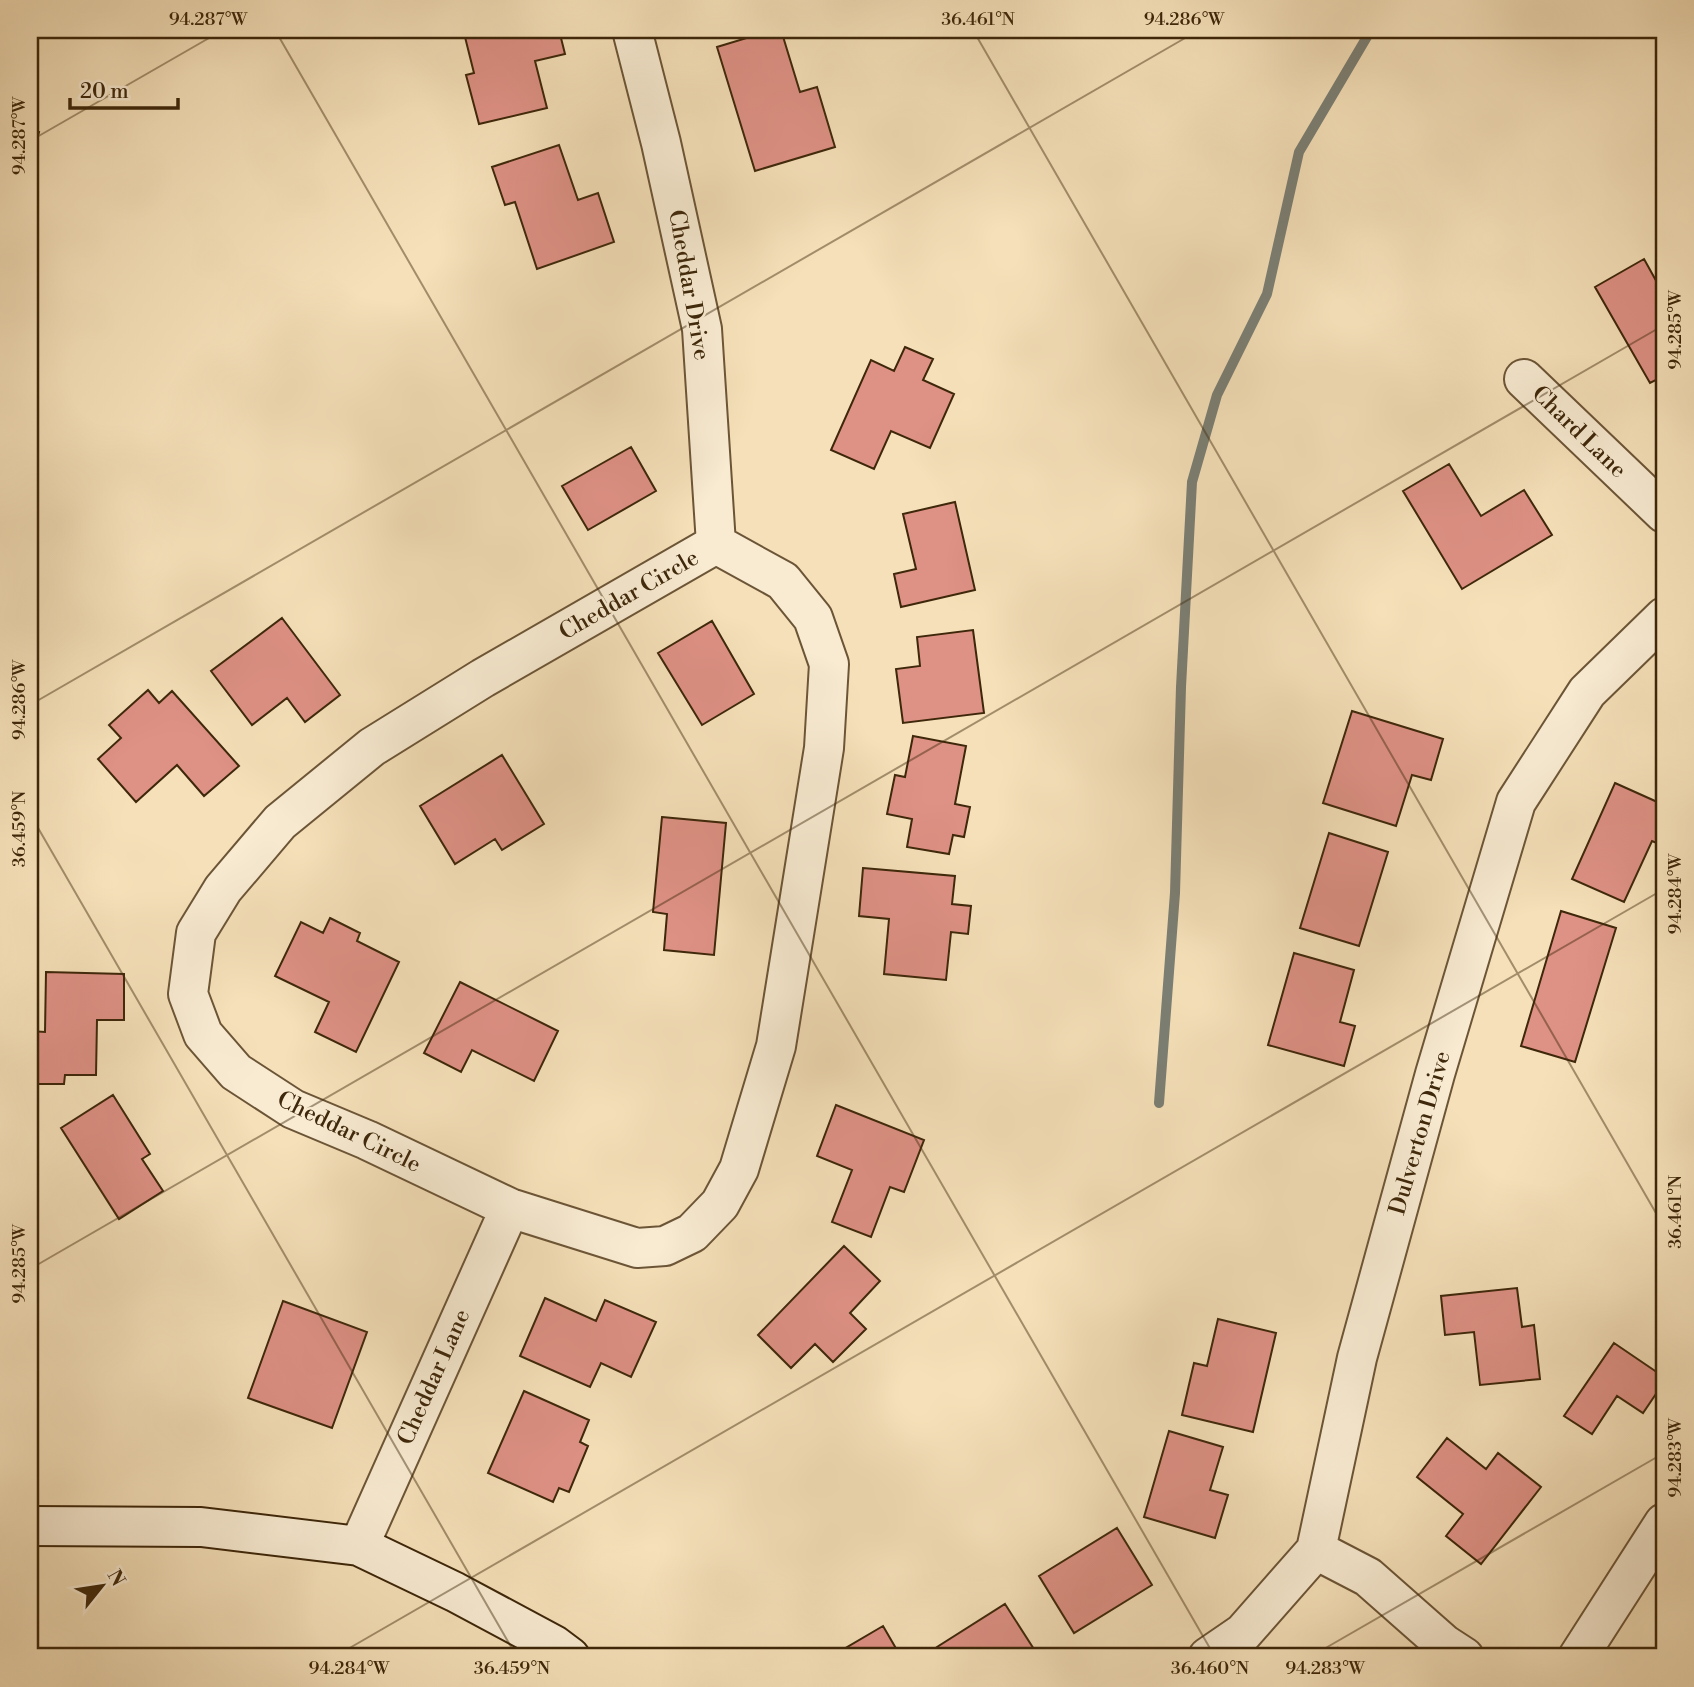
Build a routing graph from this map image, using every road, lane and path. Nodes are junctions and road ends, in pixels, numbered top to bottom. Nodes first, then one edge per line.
1 (632, 30) edge
2 (1524, 379) dead end
3 (1664, 513) edge
4 (716, 544) junction
5 (1664, 617) edge
6 (510, 1208) junction
7 (1664, 1523) edge
8 (30, 1525) edge
9 (359, 1546) junction
10 (1316, 1550) junction
11 (570, 1657) edge
12 (1208, 1657) edge
13 (1464, 1657) edge
14 (1578, 1657) edge

1 - 4 street, Cheddar Drive
2 - 3 street, Chard Lane
4 - 6 street, Cheddar Circle
4 - 6 street, Cheddar Circle
5 - 10 street, Dulverton Drive
6 - 9 street, Cheddar Lane
7 - 14 street
8 - 9 street
9 - 11 street
10 - 12 street, Dulverton Drive
10 - 13 street

